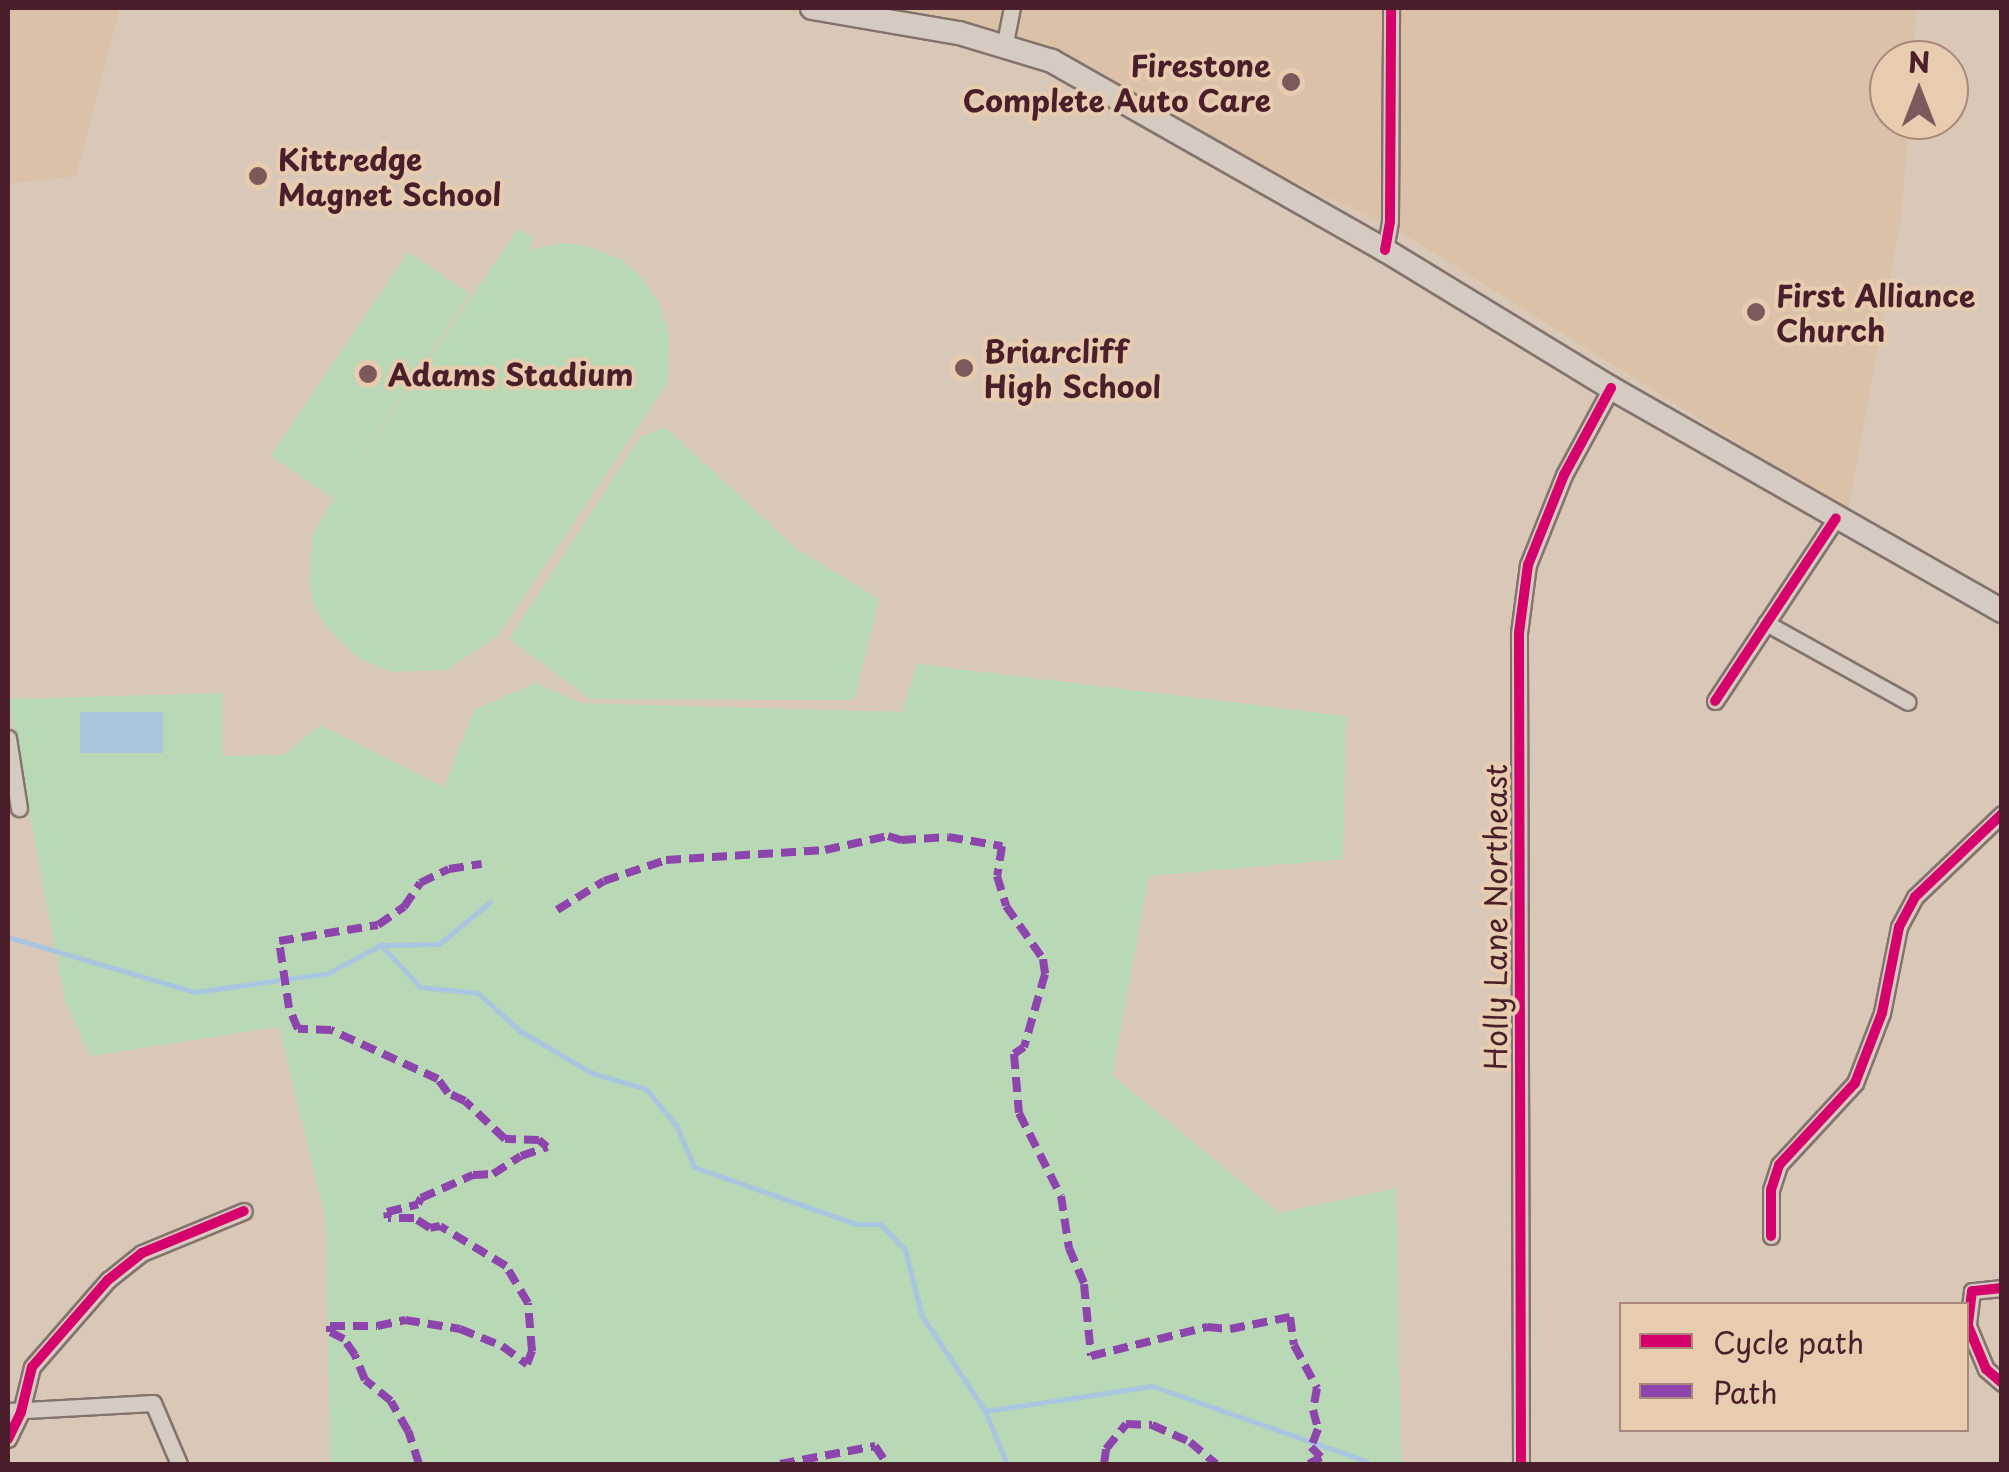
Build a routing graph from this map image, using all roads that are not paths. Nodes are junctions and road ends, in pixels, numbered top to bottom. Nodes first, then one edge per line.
1 (812, 8) edge
2 (1012, 8) edge
3 (1392, 8) edge
4 (1005, 44) junction
5 (1385, 250) junction
6 (1611, 388) junction
7 (1836, 518) junction
8 (2002, 612) edge
9 (1766, 623) junction
10 (1714, 701) dead end
11 (1908, 702) dead end
12 (8, 738) edge
13 (18, 808) dead end
14 (2002, 814) edge
15 (244, 1211) dead end
16 (1772, 1236) dead end
17 (2002, 1288) edge
18 (1969, 1317) edge
19 (1969, 1328) edge
20 (2002, 1382) edge
21 (14, 1411) edge
22 (8, 1439) edge
23 (180, 1464) edge
24 (1521, 1464) edge

1 - 4 main road
2 - 4 street
3 - 5 street
4 - 5 main road
5 - 6 main road
6 - 7 main road
6 - 24 street, Holly Lane Northeast
7 - 8 main road
7 - 9 street
9 - 10 street
9 - 11 street
12 - 13 street
14 - 16 street
15 - 21 street
17 - 18 street
19 - 20 street
21 - 22 street
21 - 23 street

